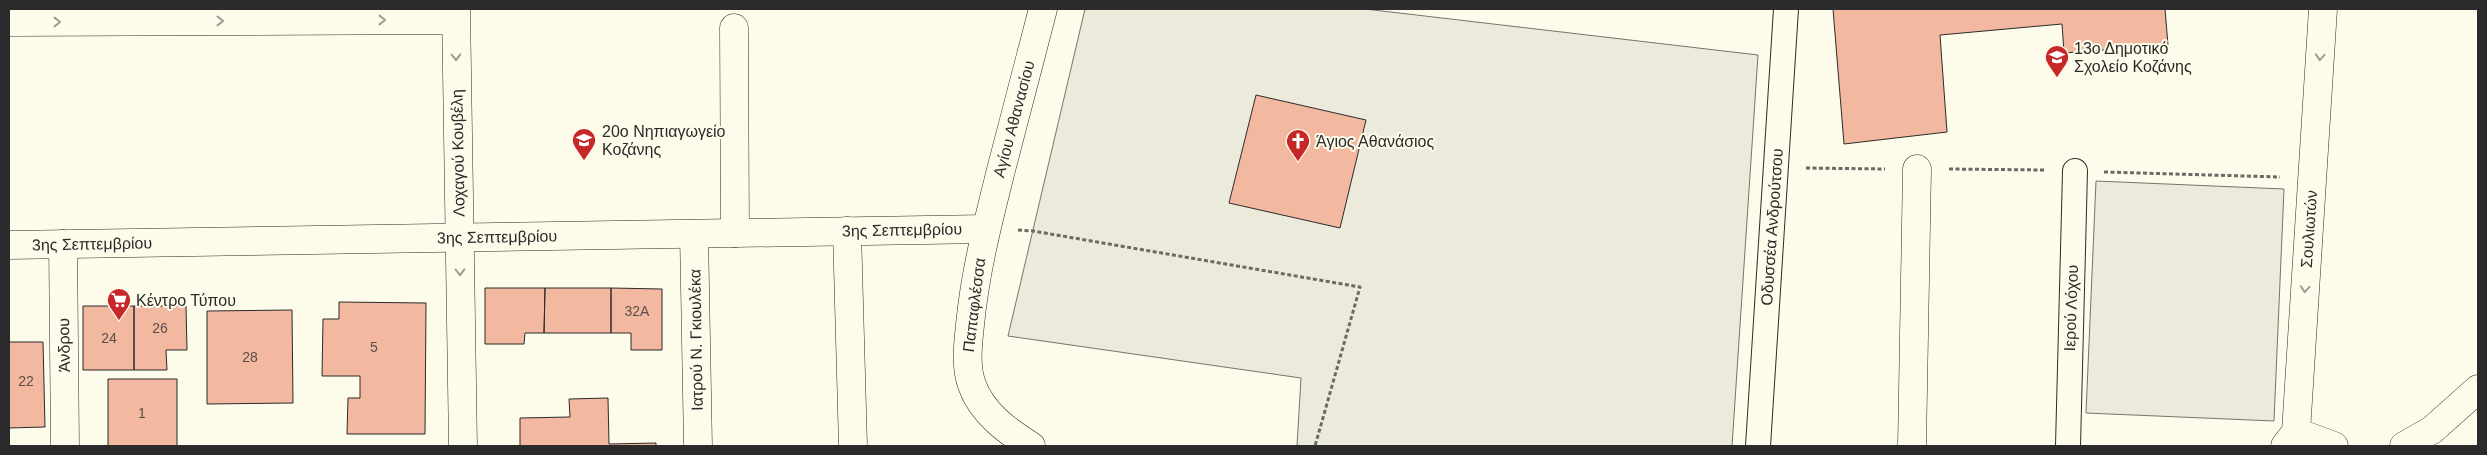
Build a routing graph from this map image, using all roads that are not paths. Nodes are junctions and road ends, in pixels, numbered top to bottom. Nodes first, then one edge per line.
1 (1043, 9) edge
2 (1786, 9) edge
3 (2323, 9) edge
4 (456, 14) edge
5 (142, 15) edge
6 (280, 15) edge
7 (9, 22) edge
8 (734, 28) dead end
9 (1917, 169) dead end
10 (2075, 171) road end
11 (985, 229) junction
12 (848, 231) junction
13 (735, 233) junction
14 (694, 234) junction
15 (459, 238) junction
16 (63, 244) junction
17 (9, 245) edge
18 (2478, 388) edge
19 (2291, 439) edge
20 (66, 446) edge
21 (463, 446) edge
22 (698, 446) edge
23 (853, 446) edge
24 (1031, 446) edge
25 (1758, 446) edge
26 (1912, 446) edge
27 (2068, 446) edge
28 (2334, 446) edge
29 (2404, 446) edge

1 - 11 street, Αγίου Αθανασίου
2 - 25 street, Οδυσσέα Ανδρούτσου
3 -> 19 street, Σουλιωτών
6 -> 4 street
4 -> 15 street, Λοχαγού Κουβέλη
5 -> 6 street
7 -> 5 street
8 - 13 street
9 - 26 street
10 - 27 street, Ιερού Λόχου
11 - 12 street, 3ης Σεπτεμβρίου
11 - 24 street, Παπαφλέσσα
12 - 13 street, 3ης Σεπτεμβρίου
12 - 23 street
13 - 14 street, 3ης Σεπτεμβρίου
14 - 15 street, 3ης Σεπτεμβρίου
14 - 22 street, Ιατρού N. Γκιουλέκα
15 - 16 street, 3ης Σεπτεμβρίου
15 -> 21 street, Λοχαγού Κουβέλη
16 - 17 street, 3ης Σεπτεμβρίου
16 - 20 street, Άνδρου
18 - 29 street
19 - 28 street

